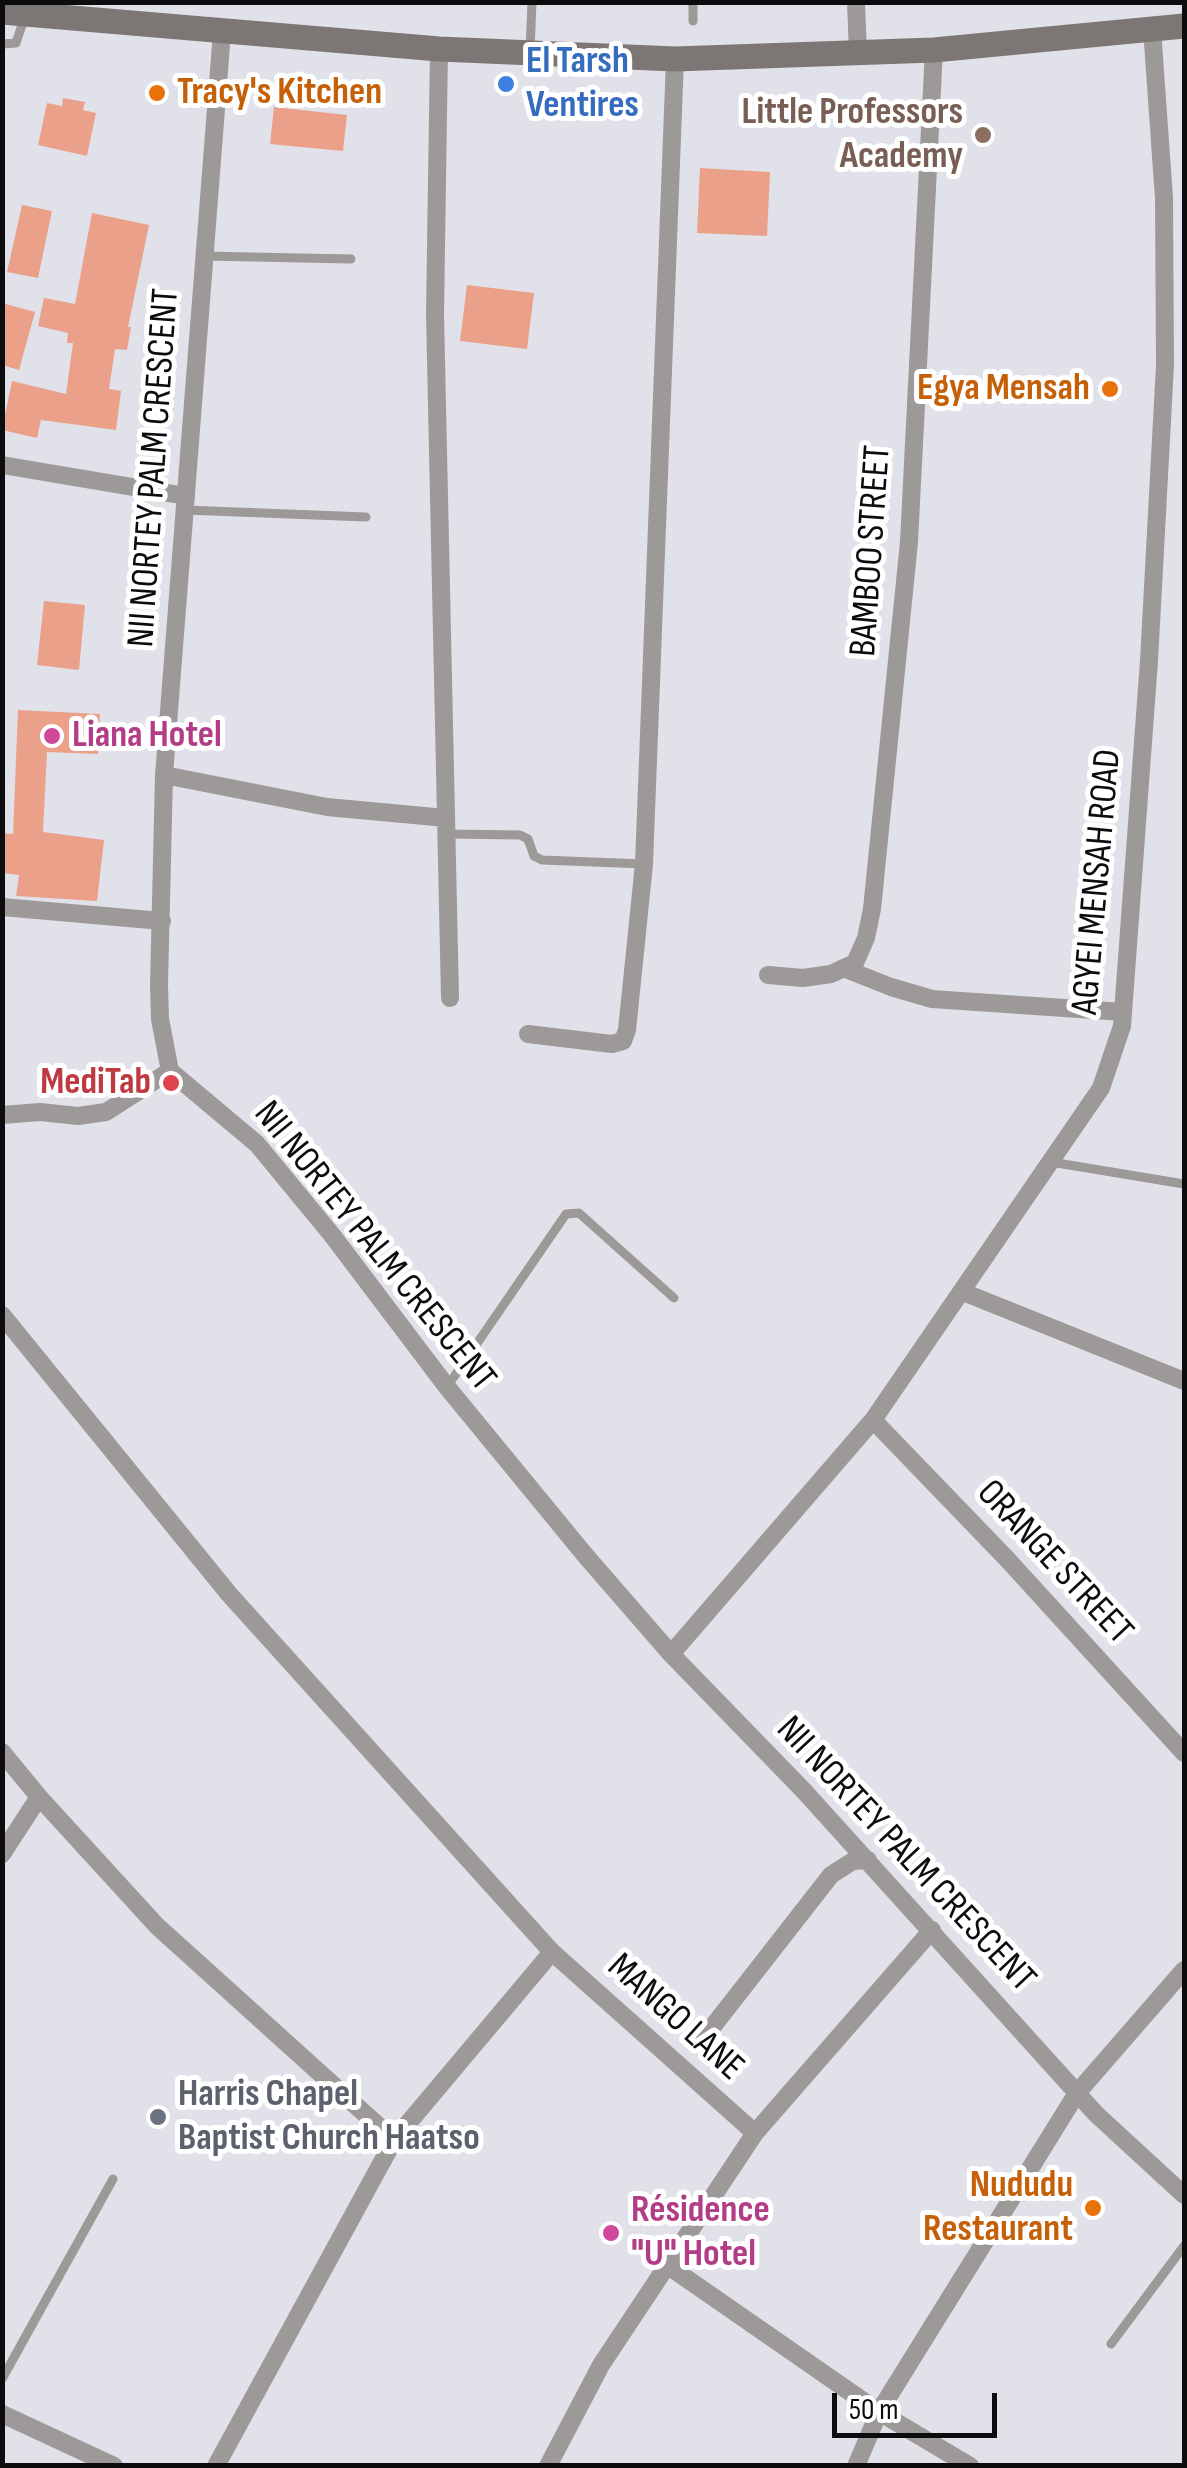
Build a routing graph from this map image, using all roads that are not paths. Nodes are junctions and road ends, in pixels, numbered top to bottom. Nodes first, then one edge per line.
1 (532, 2) edge
2 (693, 2) edge
3 (856, 2) edge
4 (14, 14) edge
5 (693, 21) dead end
6 (1184, 26) edge
7 (1152, 29) junction
8 (222, 32) junction
9 (2, 44) edge
10 (439, 50) junction
11 (934, 50) junction
12 (858, 53) junction
13 (530, 54) junction
14 (675, 59) junction
15 (204, 256) junction
16 (351, 259) dead end
17 (1164, 365) junction
18 (1184, 366) edge
19 (2, 465) edge
20 (185, 503) junction
21 (366, 517) dead end
22 (164, 775) junction
23 (446, 826) junction
24 (644, 864) junction
25 (2, 907) edge
26 (162, 921) junction
27 (843, 968) junction
28 (768, 975) dead end
29 (450, 998) dead end
30 (1122, 1012) junction
31 (528, 1034) dead end
32 (170, 1071) junction
33 (2, 1115) edge
34 (1050, 1162) junction
35 (1184, 1184) edge
36 (963, 1292) junction
37 (674, 1298) dead end
38 (2, 1315) edge
39 (1184, 1381) edge
40 (447, 1387) junction
41 (873, 1420) junction
42 (672, 1654) junction
43 (2, 1752) edge
44 (1184, 1753) edge
45 (39, 1797) junction
46 (2, 1854) edge
47 (868, 1860) junction
48 (932, 1930) junction
49 (552, 1952) junction
50 (1184, 1970) edge
51 (703, 2039) dead end
52 (1078, 2093) junction
53 (754, 2133) junction
54 (394, 2140) junction
55 (113, 2179) dead end
56 (1184, 2195) edge
57 (1184, 2246) edge
58 (668, 2265) junction
59 (1112, 2344) dead end
60 (2, 2378) edge
61 (879, 2412) junction
62 (2, 2414) edge
63 (114, 2466) edge
64 (216, 2466) edge
65 (548, 2466) edge
66 (856, 2466) edge
67 (970, 2466) edge

1 - 13 lane
2 - 5 lane
3 - 12 street
4 - 8 street
4 - 9 lane
6 - 7 street
7 - 11 street
7 - 17 street, AGYEI MENSAH ROAD
8 - 10 street
8 - 15 street, NII NORTEY PALM CRESCENT
10 - 13 street
10 - 23 street
11 - 12 street
11 - 27 street, BAMBOO STREET
12 - 14 street
13 - 14 street
14 - 24 street
15 - 16 lane
15 - 20 street, NII NORTEY PALM CRESCENT
17 - 18 street
17 - 30 street, AGYEI MENSAH ROAD
19 - 20 street
20 - 21 lane
20 - 22 street, NII NORTEY PALM CRESCENT
22 - 23 street
22 - 26 street, NII NORTEY PALM CRESCENT
23 - 24 lane
23 - 29 street
24 - 31 street
25 - 26 street
26 - 32 street, NII NORTEY PALM CRESCENT
27 - 28 street
27 - 30 street
30 - 34 street, AGYEI MENSAH ROAD
32 - 33 street
32 - 40 street, NII NORTEY PALM CRESCENT
34 - 35 lane
34 - 36 street, AGYEI MENSAH ROAD
36 - 39 street
36 - 41 street, AGYEI MENSAH ROAD
37 - 40 lane
38 - 49 street, MANGO LANE
40 - 42 street, NII NORTEY PALM CRESCENT
41 - 42 street, AGYEI MENSAH ROAD
41 - 44 street, ORANGE STREET
42 - 47 street, NII NORTEY PALM CRESCENT
43 - 45 street
45 - 46 street
45 - 54 street
47 - 48 street, NII NORTEY PALM CRESCENT
47 - 51 street
48 - 52 street, NII NORTEY PALM CRESCENT
48 - 53 street
49 - 53 street, MANGO LANE
49 - 54 street
50 - 52 street
52 - 56 street, NII NORTEY PALM CRESCENT
52 - 61 street
53 - 58 street
54 - 64 street
55 - 60 lane
57 - 59 lane
58 - 61 street
58 - 65 street
61 - 66 street
61 - 67 street
62 - 63 street

